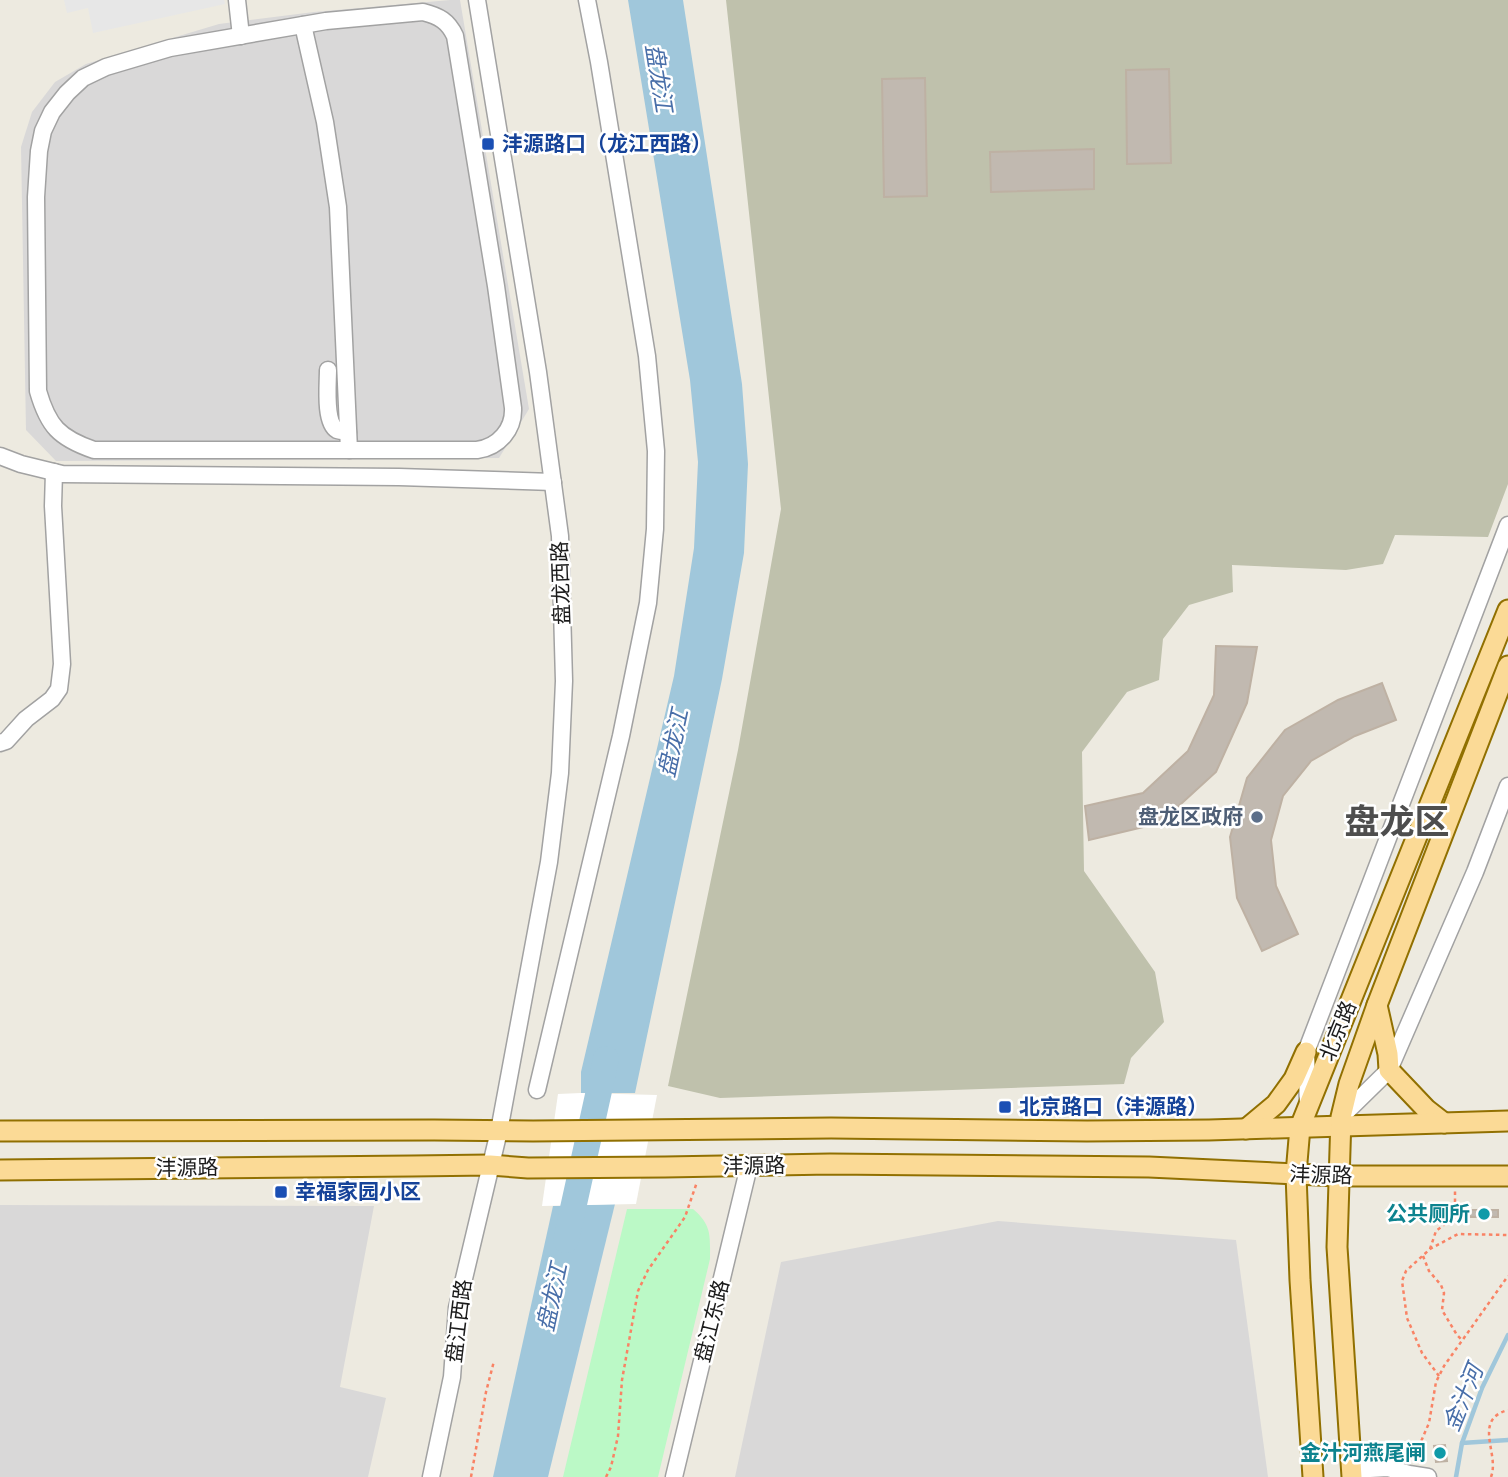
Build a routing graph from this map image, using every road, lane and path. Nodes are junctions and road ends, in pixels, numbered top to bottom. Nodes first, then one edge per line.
1 (237, 0) edge
2 (477, 0) edge
3 (587, 0) edge
4 (303, 25) junction
5 (241, 36) junction
6 (328, 370) dead end
7 (348, 432) junction
8 (349, 450) junction
9 (0, 456) edge
10 (58, 473) junction
11 (553, 482) junction
12 (1508, 525) edge
13 (1508, 611) edge
14 (1508, 666) edge
15 (0, 743) edge
16 (1508, 786) edge
17 (1377, 1005) junction
18 (1306, 1052) junction
19 (1390, 1070) junction
20 (537, 1090) dead end
21 (1308, 1104) junction
22 (1340, 1121) junction
23 (1508, 1121) edge
24 (1444, 1123) junction
25 (1300, 1127) junction
26 (1246, 1129) junction
27 (499, 1130) junction
28 (0, 1131) edge
29 (490, 1166) junction
30 (702, 1166) junction
31 (749, 1166) junction
32 (0, 1170) edge
33 (1296, 1174) junction
34 (1338, 1176) junction
35 (1455, 1176) junction
36 (1508, 1176) edge
37 (1508, 1235) edge
38 (1430, 1249) junction
39 (1423, 1256) junction
40 (1508, 1276) edge
41 (1462, 1340) junction
42 (494, 1361) dead end
43 (1439, 1376) junction
44 (1508, 1410) edge
45 (1352, 1473) edge
46 (1409, 1474) junction
47 (431, 1477) edge
48 (471, 1477) edge
49 (606, 1477) edge
50 (674, 1477) edge
51 (1313, 1477) edge
52 (1428, 1477) edge
53 (1491, 1477) edge

1 - 5 street
2 - 11 street, 盘龙西路
3 - 20 street
4 - 5 street
4 - 7 street
4 - 8 street
5 - 8 street
6 - 7 street
7 - 8 street
9 - 10 street
10 - 11 street
10 - 15 street
11 - 27 street, 盘龙西路
12 - 18 street
13 - 21 main road, 北京路
14 - 17 main road, 北京路
16 - 19 street
17 - 19 main road
17 - 22 main road, 北京路
18 - 21 street
18 - 26 main road
19 - 22 street
19 - 24 main road
21 - 25 main road, 北京路
22 - 24 main road, 沣源路
22 - 25 main road, 沣源路
22 - 34 main road, 北京路
23 - 24 main road, 沣源路
25 - 26 main road, 沣源路
25 - 33 main road, 北京路
26 - 27 main road, 沣源路
27 - 28 main road, 沣源路
27 - 29 street, 盘龙西路
29 - 30 main road, 沣源路
29 - 32 main road, 沣源路
29 - 47 street, 盘江西路
30 - 31 main road, 沣源路
30 - 49 path
31 - 33 main road, 沣源路
31 - 50 street, 盘江东路
33 - 34 main road, 沣源路
33 - 51 main road, 北京路
34 - 35 main road, 沣源路
34 - 45 main road, 北京路
35 - 36 main road, 沣源路
35 - 38 path
37 - 38 path
38 - 39 path
39 - 41 path
39 - 43 path
40 - 41 path
41 - 43 path
42 - 48 path
43 - 46 path
44 - 53 path
45 - 46 street
46 - 52 street

